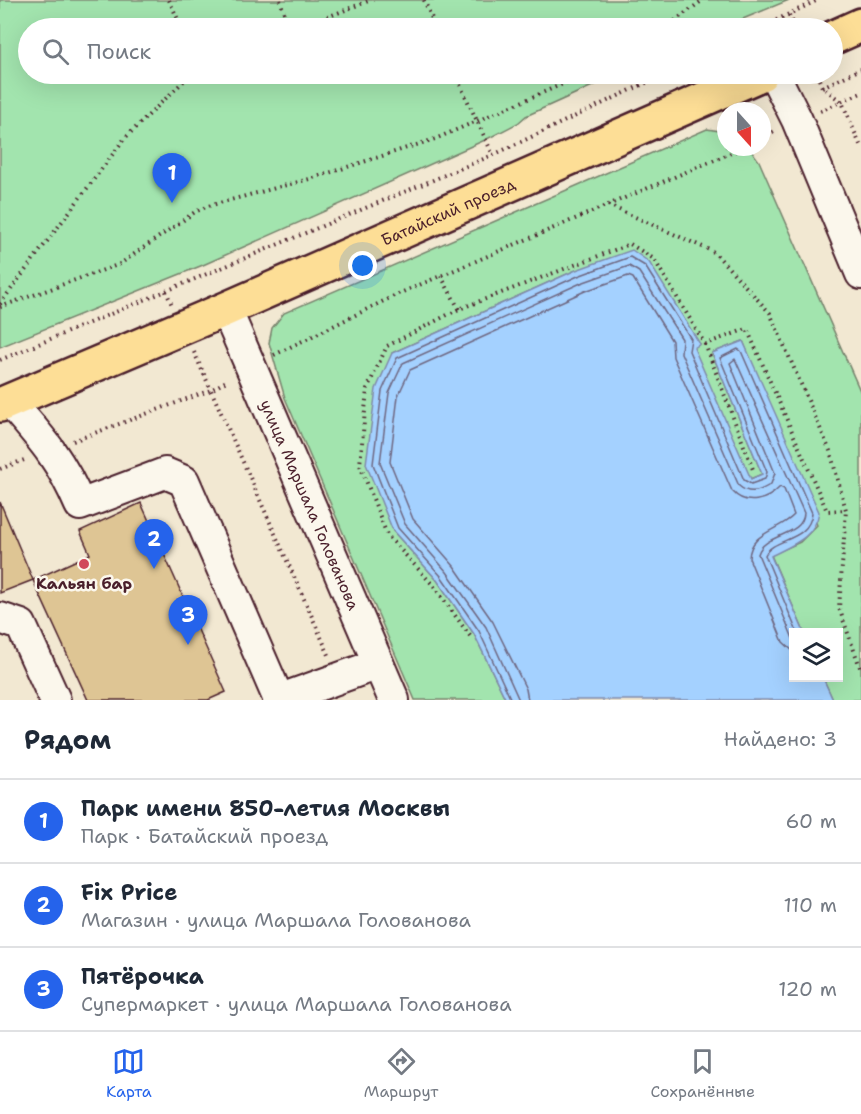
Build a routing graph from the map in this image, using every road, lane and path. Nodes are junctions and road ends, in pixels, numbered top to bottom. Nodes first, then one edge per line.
1 (169, 0) edge
2 (280, 0) edge
3 (371, 0) edge
4 (424, 0) edge
5 (703, 0) edge
6 (818, 0) edge
7 (789, 15) junction
8 (177, 18) edge
9 (286, 18) edge
10 (325, 18) edge
11 (432, 18) edge
12 (679, 18) edge
13 (782, 18) edge
14 (791, 18) edge
15 (861, 25) edge
16 (843, 33) edge
17 (861, 69) edge
18 (843, 77) edge
19 (181, 84) edge
20 (459, 84) edge
21 (563, 84) edge
22 (644, 84) edge
23 (738, 84) edge
24 (779, 84) edge
25 (821, 84) edge
26 (828, 84) edge
27 (822, 87) junction
28 (476, 122) junction
29 (861, 147) edge
30 (493, 155) junction
31 (724, 156) edge
32 (608, 205) junction
33 (861, 274) edge
34 (441, 276) junction
35 (0, 305) edge
36 (226, 309) junction
37 (459, 309) junction
38 (182, 327) junction
39 (705, 344) junction
40 (1, 358) edge
41 (250, 366) junction
42 (211, 390) junction
43 (4, 403) edge
44 (52, 449) junction
45 (0, 469) edge
46 (754, 472) dead end
47 (846, 510) junction
48 (0, 618) edge
49 (470, 636) dead end
50 (378, 664) junction
51 (861, 670) edge
52 (339, 678) junction
53 (55, 700) edge
54 (278, 700) edge
55 (394, 700) edge

1 - 8 path
2 - 9 path
3 - 10 path
4 - 11 path
5 - 12 path
6 - 7 path
7 - 13 path
7 - 14 path
15 - 16 main road
17 - 18 path
19 - 35 path
20 - 28 path
21 - 28 path
22 - 30 path
23 - 36 main road, Батайский проезд
24 - 33 street
25 - 27 path
26 - 27 path
27 - 29 path
28 - 30 path
28 - 35 path
30 - 40 path
31 - 32 path
32 - 34 path
32 - 47 path
34 - 37 path
34 - 41 path
36 - 38 main road, Батайский проезд
36 - 41 street, улица Маршала Голованова
37 - 39 path
37 - 49 path
38 - 42 path
38 - 43 main road, Батайский проезд
39 - 46 path
39 - 47 path
41 - 42 path
41 - 50 street, улица Маршала Голованова
42 - 44 path
42 - 52 path
43 - 44 street
44 - 45 path
44 - 54 street
47 - 51 path
48 - 53 street
50 - 52 street
50 - 55 street, улица Маршала Голованова
52 - 54 street

